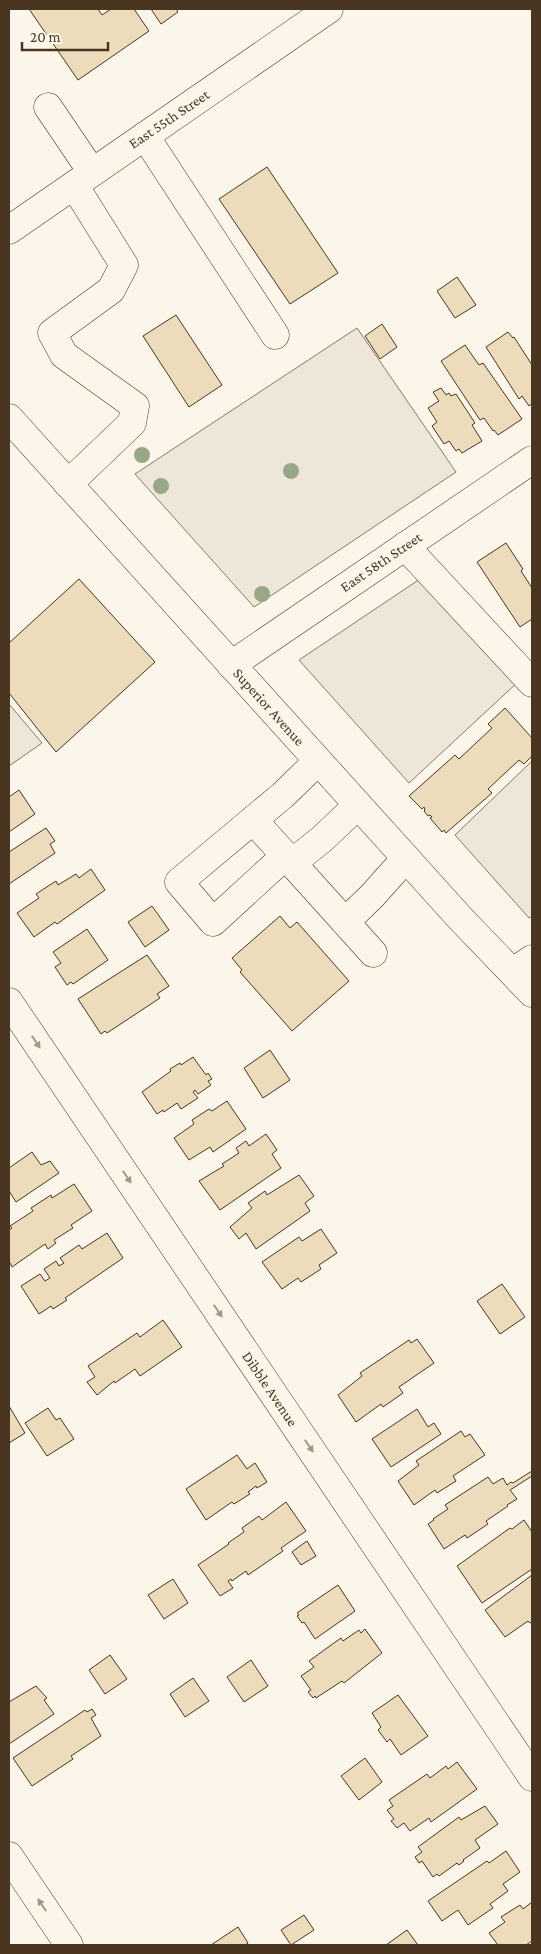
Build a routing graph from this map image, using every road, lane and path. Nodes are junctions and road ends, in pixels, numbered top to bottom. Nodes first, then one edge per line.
1 (317, 12) edge
2 (48, 107) dead end
3 (145, 136) junction
4 (83, 179) junction
5 (9, 230) edge
6 (275, 336) dead end
7 (9, 418) edge
8 (532, 460) edge
9 (68, 484) junction
10 (405, 546) junction
11 (231, 665) junction
12 (532, 682) edge
13 (318, 761) junction
14 (358, 805) junction
15 (253, 820) junction
16 (406, 858) junction
17 (288, 859) junction
18 (344, 922) junction
19 (373, 953) dead end
20 (522, 965) edge
21 (532, 992) edge
22 (9, 1002) edge
23 (532, 1777) edge
24 (9, 1856) edge
25 (69, 1945) edge

1 - 3 street, East 55th Street
2 - 4 street
3 - 4 street, East 55th Street
3 - 6 street
4 - 5 street, East 55th Street
4 - 9 street
7 - 9 street, Superior Avenue
8 - 10 street, East 58th Street
9 - 11 street, Superior Avenue
10 - 11 street, East 58th Street
10 - 12 street
11 - 13 street, Superior Avenue
13 - 14 street, Superior Avenue
13 - 15 street
14 - 16 street, Superior Avenue
14 - 17 street
15 - 17 street
15 - 17 street
16 - 18 street
16 - 20 street, Superior Avenue
17 - 18 street
18 - 19 street
20 - 21 street, Superior Avenue
22 -> 23 street, Dibble Avenue
25 -> 24 street

